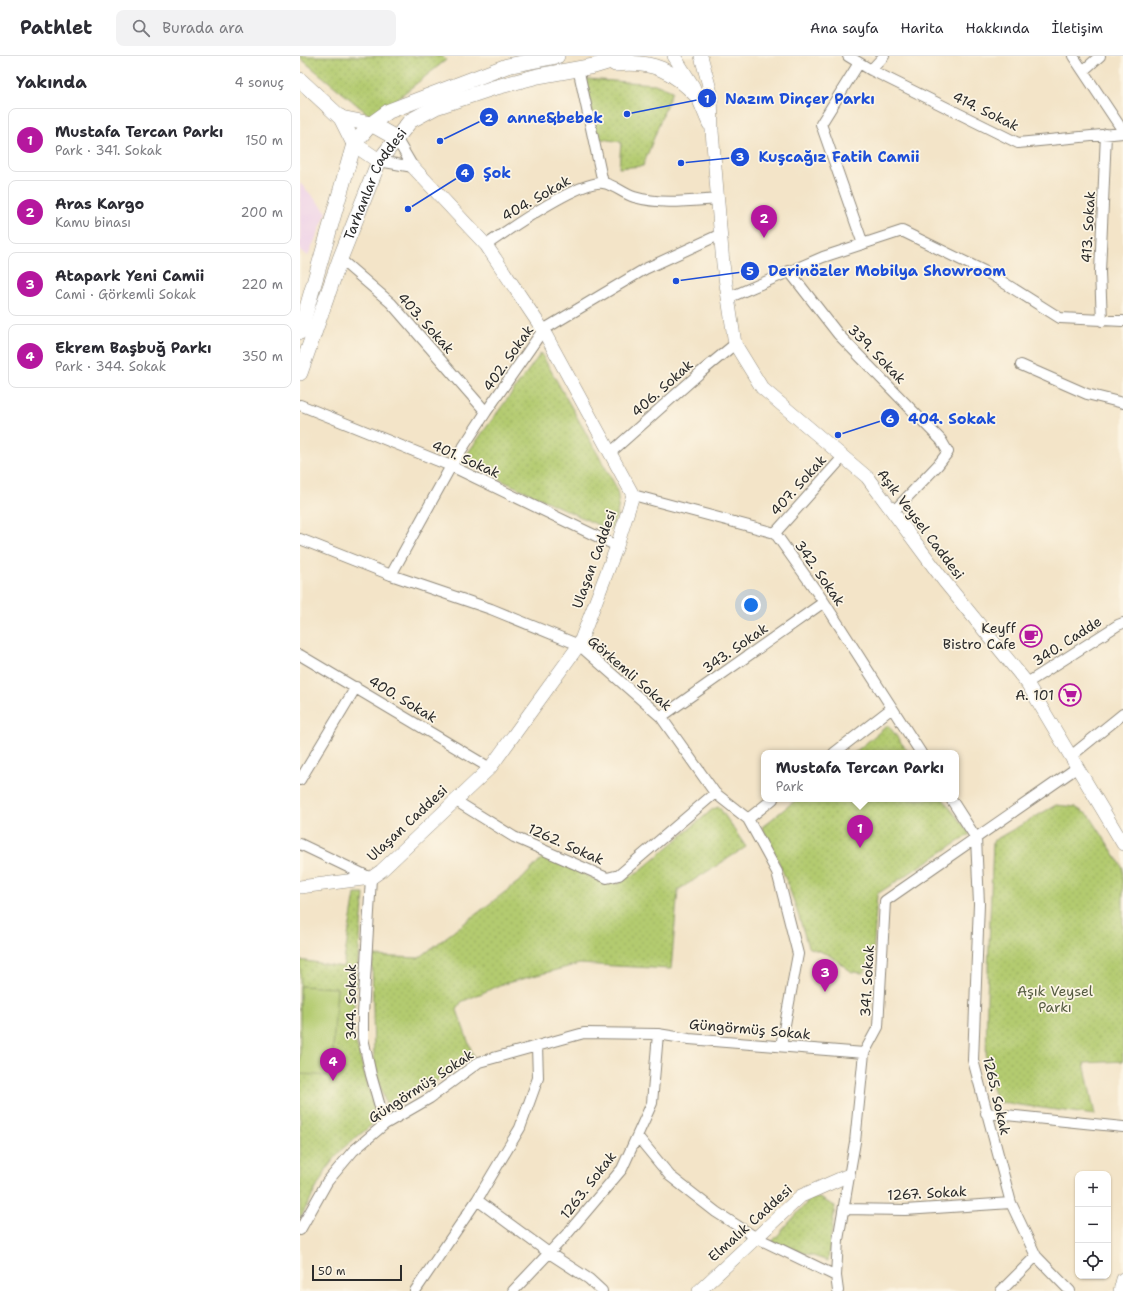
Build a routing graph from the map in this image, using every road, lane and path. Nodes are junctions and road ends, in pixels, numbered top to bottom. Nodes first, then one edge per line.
1 (557, 56) edge
2 (627, 56) edge
3 (674, 56) edge
4 (702, 56) edge
5 (848, 56) edge
6 (884, 56) edge
7 (1073, 56) edge
8 (1100, 56) edge
9 (505, 61) edge
10 (859, 63) junction
11 (594, 66) junction
12 (578, 68) junction
13 (870, 70) junction
14 (1083, 71) junction
15 (300, 80) edge
16 (698, 97) junction
17 (341, 118) junction
18 (371, 124) junction
19 (712, 131) junction
20 (1123, 132) edge
21 (1106, 134) junction
22 (396, 138) junction
23 (354, 144) junction
24 (379, 161) junction
25 (413, 167) junction
26 (603, 183) junction
27 (718, 199) junction
28 (721, 234) junction
29 (486, 244) junction
30 (863, 244) junction
31 (340, 259) junction
32 (789, 271) junction
33 (728, 298) junction
34 (1123, 320) edge
35 (1102, 321) junction
36 (544, 330) junction
37 (300, 332) edge
38 (735, 344) junction
39 (1021, 365) dead end
40 (300, 373) edge
41 (1123, 403) edge
42 (300, 405) edge
43 (486, 412) junction
44 (610, 453) junction
45 (843, 457) junction
46 (451, 466) junction
47 (633, 495) junction
48 (893, 512) junction
49 (775, 533) junction
50 (300, 539) edge
51 (617, 546) junction
52 (391, 575) junction
53 (824, 602) junction
54 (1123, 623) edge
55 (579, 645) junction
56 (300, 654) edge
57 (1027, 683) junction
58 (356, 687) junction
59 (892, 708) junction
60 (1123, 714) edge
61 (661, 717) junction
62 (838, 750) edge
63 (919, 750) edge
64 (1071, 756) junction
65 (1078, 767) junction
66 (490, 768) junction
67 (300, 780) edge
68 (715, 793) junction
69 (456, 801) junction
70 (770, 802) edge
71 (953, 802) edge
72 (748, 819) junction
73 (976, 838) junction
74 (300, 844) edge
75 (1123, 844) edge
76 (371, 878) junction
77 (300, 887) edge
78 (658, 1034) junction
79 (537, 1046) junction
80 (781, 1046) junction
81 (864, 1053) junction
82 (986, 1113) junction
83 (385, 1124) junction
84 (1123, 1128) edge
85 (638, 1137) junction
86 (849, 1175) junction
87 (477, 1200) junction
88 (1011, 1203) junction
89 (844, 1210) junction
90 (300, 1230) edge
91 (755, 1237) junction
92 (549, 1253) junction
93 (1036, 1256) junction
94 (836, 1276) junction
95 (1123, 1279) edge
96 (415, 1291) edge
97 (513, 1291) edge
98 (602, 1291) edge
99 (699, 1291) edge
100 (838, 1291) edge
101 (1001, 1291) edge
102 (1070, 1291) edge
103 (1120, 1291) edge

1 - 9 main road, Tarhanlar Caddesi
2 - 11 main road, Tarhanlar Caddesi
3 - 16 street, Aşık Veysel Caddesi
4 - 19 street, Aşık Veysel Caddesi
5 - 10 street, 414. Sokak
6 - 13 street
7 - 14 street
8 - 14 street
9 - 18 main road, Tarhanlar Caddesi
10 - 13 street, 414. Sokak
10 - 30 street
11 - 12 main road, Tarhanlar Caddesi
11 - 16 main road
12 - 22 main road, Tarhanlar Caddesi
12 - 26 street
13 - 21 street, 414. Sokak
14 - 20 street
15 - 17 main road
16 - 19 street, Aşık Veysel Caddesi
17 - 18 main road
17 - 23 main road
18 - 22 main road
18 - 23 main road, Tarhanlar Caddesi
19 - 27 street, Aşık Veysel Caddesi
20 - 21 street, 414. Sokak
21 - 35 street, 413. Sokak
22 - 24 main road, Tarhanlar Caddesi
22 - 25 street
23 - 24 main road
23 - 37 main road, Tarhanlar Caddesi
24 - 25 street
24 - 31 main road, Tarhanlar Caddesi
25 - 29 street
26 - 27 street
26 - 29 street, 404. Sokak
27 - 28 street, Aşık Veysel Caddesi
28 - 33 street, Aşık Veysel Caddesi
28 - 36 street, 402. Sokak
29 - 36 street
30 - 32 street
30 - 35 street
31 - 40 main road, Tarhanlar Caddesi
31 - 43 street, 403. Sokak
32 - 33 street
32 - 48 street, 339. Sokak
33 - 38 street, Aşık Veysel Caddesi
34 - 35 street
36 - 43 street, 402. Sokak
36 - 44 street
38 - 44 street, 406. Sokak
38 - 45 street, Aşık Veysel Caddesi
39 - 41 street
42 - 46 street, 401. Sokak
43 - 46 street, 402. Sokak
44 - 47 street
45 - 48 street, Aşık Veysel Caddesi
45 - 49 street, 407. Sokak
46 - 51 street, 401. Sokak
46 - 52 street, 402. Sokak
47 - 49 street
47 - 51 street, Ulaşan Caddesi
48 - 57 street, Aşık Veysel Caddesi
49 - 53 street, 342. Sokak
50 - 52 street, Görkemli Sokak
51 - 55 street, Ulaşan Caddesi
52 - 55 street, Görkemli Sokak
53 - 59 street, 342. Sokak
53 - 61 street, 343. Sokak
54 - 57 street, 340. Cadde
55 - 61 street, Görkemli Sokak
55 - 66 street, Ulaşan Caddesi
56 - 58 street, 400. Sokak
57 - 64 street, Aşık Veysel Caddesi
58 - 66 street, 400. Sokak
58 - 67 street
59 - 62 street
59 - 63 street, 342. Sokak
60 - 64 street
61 - 68 street, Görkemli Sokak
64 - 65 street, Aşık Veysel Caddesi
65 - 73 street, 341. Sokak
65 - 75 street, Aşık Veysel Caddesi
66 - 69 street, Ulaşan Caddesi
68 - 69 street, 1262. Sokak
68 - 72 street, Görkemli Sokak
69 - 76 street, Ulaşan Caddesi
70 - 72 street
71 - 73 street
72 - 80 street, Görkemli Sokak
73 - 81 street, 341. Sokak
73 - 82 street, 1265. Sokak
74 - 76 street
76 - 77 street, Ulaşan Caddesi
76 - 83 street, 344. Sokak
78 - 79 street, Güngörmüş Sokak
78 - 80 street, Güngörmüş Sokak
78 - 85 street, 1263. Sokak
79 - 83 street, Güngörmüş Sokak
79 - 87 street
80 - 81 street, Güngörmüş Sokak
81 - 86 street, 341. Sokak
82 - 84 street
82 - 88 street, 1265. Sokak
83 - 90 street, Güngörmüş Sokak
85 - 91 street
85 - 92 street, 1263. Sokak
86 - 89 street, 341. Sokak
86 - 91 street, Elmalık Caddesi
87 - 92 street
87 - 96 street
88 - 89 street, 1267. Sokak
88 - 93 street, 1265. Sokak
89 - 94 street, 341. Sokak
91 - 94 street
91 - 99 street, Elmalık Caddesi
92 - 97 street, 1263. Sokak
92 - 98 street
93 - 101 street
93 - 102 street, 1265. Sokak
94 - 100 street, 341. Sokak
95 - 103 street

